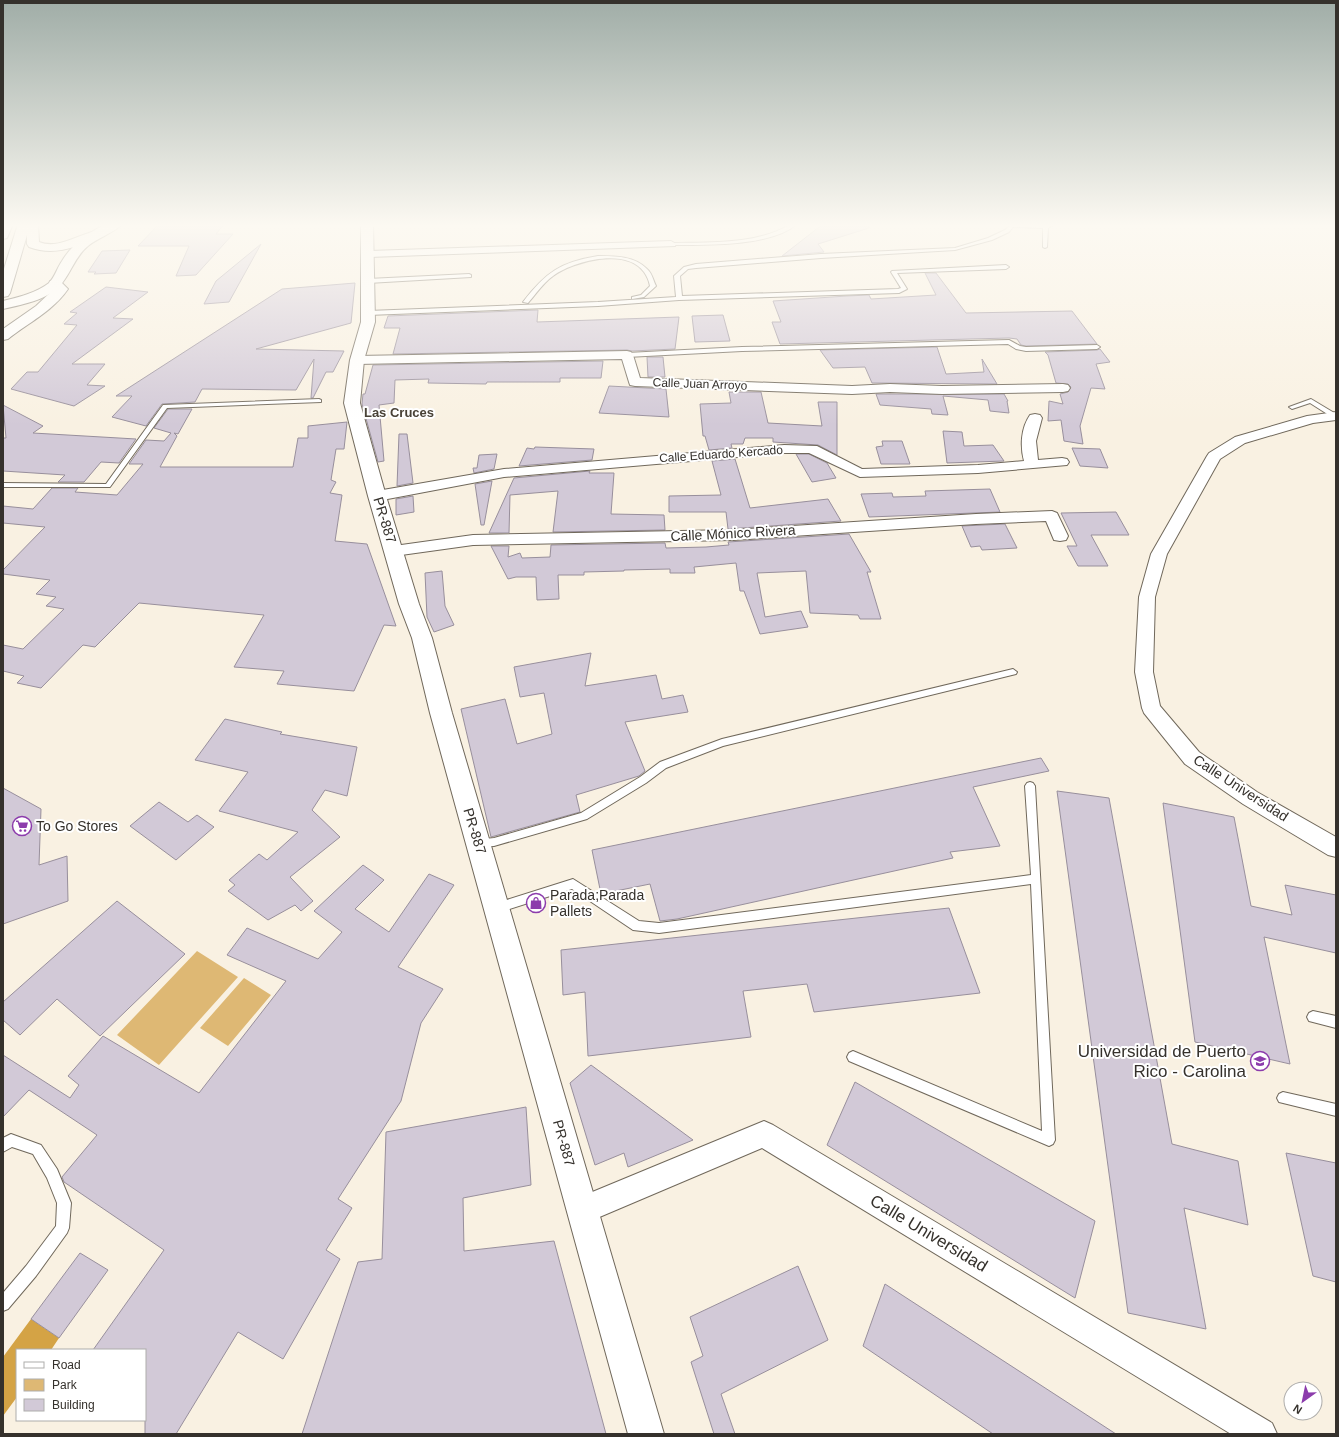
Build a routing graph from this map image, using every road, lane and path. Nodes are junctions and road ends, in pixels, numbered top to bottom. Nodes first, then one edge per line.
1 (42, 291) edge
2 (59, 291) edge
3 (368, 291) edge
4 (536, 291) edge
5 (650, 291) edge
6 (678, 291) edge
7 (897, 291) edge
8 (679, 298) junction
9 (526, 302) junction
10 (3, 305) edge
11 (368, 310) junction
12 (3, 336) edge
13 (1097, 346) dead end
14 (627, 355) junction
15 (357, 360) junction
16 (1063, 388) dead end
17 (319, 401) dead end
18 (1292, 407) dead end
19 (1335, 416) edge
20 (1035, 418) dead end
21 (1062, 462) dead end
22 (1032, 464) junction
23 (3, 485) edge
24 (377, 496) junction
25 (1060, 536) dead end
26 (394, 551) junction
27 (1013, 672) dead end
28 (1030, 786) dead end
29 (479, 843) junction
30 (1336, 848) edge
31 (1036, 879) junction
32 (497, 908) junction
33 (1314, 1017) dead end
34 (1336, 1022) edge
35 (853, 1057) dead end
36 (1283, 1098) dead end
37 (1336, 1110) edge
38 (3, 1146) edge
39 (583, 1210) junction
40 (3, 1304) edge
41 (646, 1434) edge
42 (1261, 1434) edge

1 - 10 main road
2 - 12 main road
3 - 11 main road, PR-887
4 - 9 lane
5 - 9 lane
6 - 8 lane
7 - 8 lane
8 - 11 lane
9 - 11 lane
11 - 15 main road, PR-887
13 - 14 lane
14 - 15 street
14 - 16 street, Calle Juan Arroyo
15 - 24 main road, PR-887
17 - 23 lane
18 - 19 lane
19 - 30 street, Calle Universidad
20 - 22 street
21 - 22 street, Calle Eduardo Kercado
22 - 24 street, Calle Eduardo Kercado
24 - 26 main road, PR-887
25 - 26 street, Calle Mónico Rivera
26 - 29 main road, PR-887
27 - 29 lane
28 - 31 lane
29 - 32 main road, PR-887
31 - 32 lane
31 - 35 lane
32 - 39 main road, PR-887
33 - 34 lane
36 - 37 lane
38 - 40 lane
39 - 41 main road, PR-887
39 - 42 street, Calle Universidad

